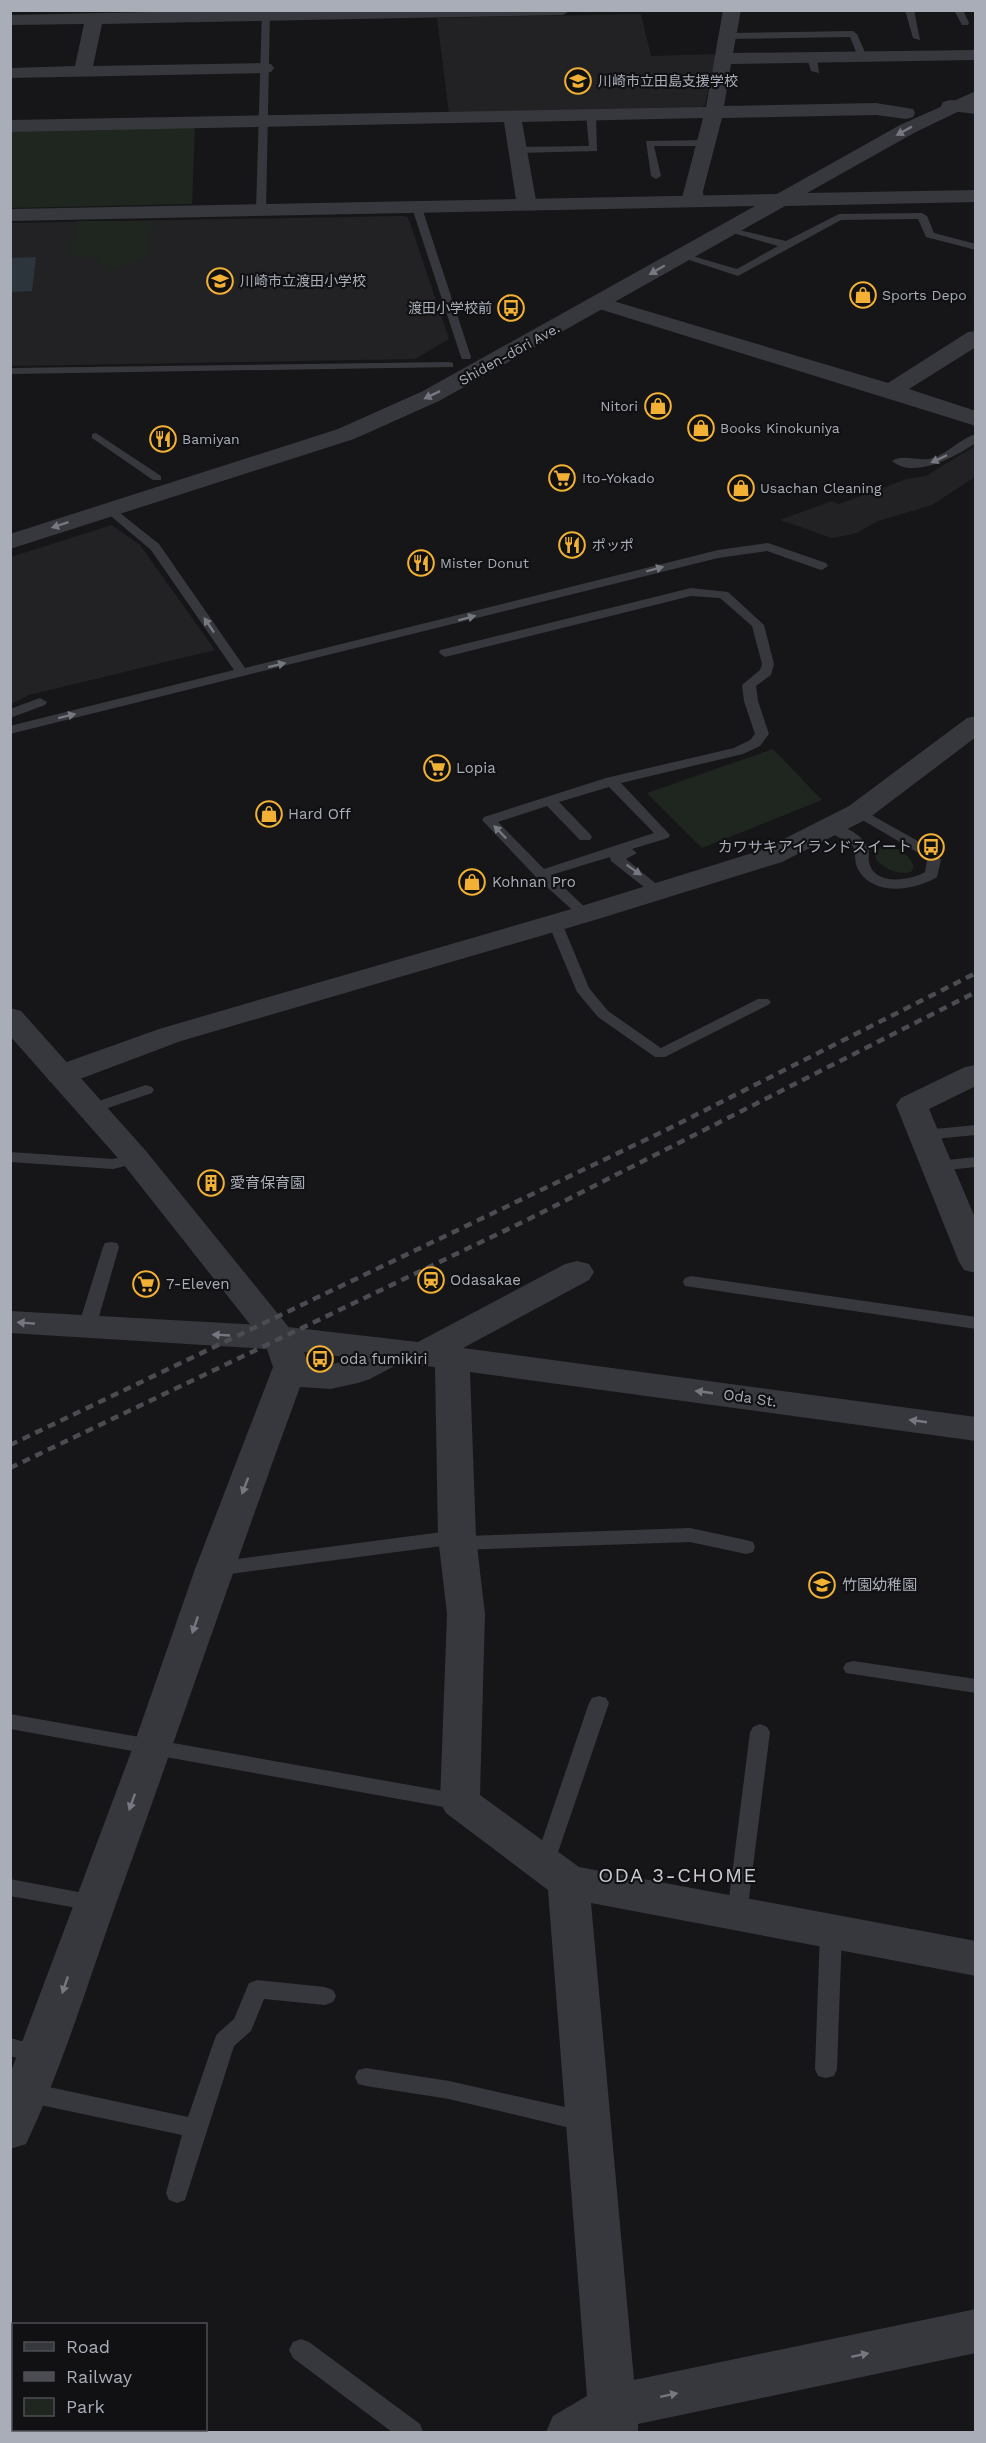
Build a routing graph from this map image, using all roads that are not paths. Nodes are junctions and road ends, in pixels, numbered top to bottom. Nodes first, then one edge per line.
1 (563, 10) edge
2 (732, 10) edge
3 (909, 10) edge
4 (958, 10) edge
5 (495, 11) edge
6 (553, 11) edge
7 (266, 13) edge
8 (141, 14) edge
9 (94, 19) junction
10 (965, 23) dead end
11 (13, 25) edge
12 (728, 36) junction
13 (917, 38) dead end
14 (975, 55) edge
15 (862, 57) junction
16 (723, 59) junction
17 (265, 68) junction
18 (83, 72) junction
19 (10, 73) edge
20 (975, 81) edge
21 (975, 96) edge
22 (950, 106) junction
23 (975, 108) edge
24 (714, 112) junction
25 (906, 113) junction
26 (591, 114) junction
27 (512, 116) junction
28 (264, 121) junction
29 (10, 126) edge
30 (705, 143) junction
31 (517, 150) junction
32 (656, 176) dead end
33 (975, 196) edge
34 (781, 200) junction
35 (748, 201) junction
36 (694, 202) junction
37 (527, 206) junction
38 (919, 207) junction
39 (417, 208) junction
40 (261, 211) junction
41 (10, 215) edge
42 (730, 229) junction
43 (787, 245) junction
44 (975, 247) edge
45 (682, 256) junction
46 (600, 303) junction
47 (975, 337) edge
48 (458, 361) junction
49 (10, 371) edge
50 (891, 391) junction
51 (975, 419) edge
52 (96, 436) dead end
53 (975, 437) edge
54 (898, 461) dead end
55 (157, 478) junction
56 (110, 509) junction
57 (10, 522) edge
58 (10, 542) edge
59 (822, 566) dead end
60 (445, 653) dead end
61 (242, 673) junction
62 (40, 702) dead end
63 (10, 714) edge
64 (975, 724) edge
65 (10, 730) edge
66 (615, 780) junction
67 (550, 801) junction
68 (858, 812) junction
69 (831, 827) junction
70 (585, 837) dead end
71 (541, 874) junction
72 (659, 891) junction
73 (585, 914) junction
74 (555, 923) junction
75 (763, 1002) dead end
76 (10, 1017) edge
77 (975, 1074) edge
78 (61, 1075) junction
79 (146, 1090) dead end
80 (90, 1109) junction
81 (975, 1130) edge
82 (924, 1135) junction
83 (10, 1157) edge
84 (135, 1158) junction
85 (975, 1162) edge
86 (937, 1166) junction
87 (111, 1247) dead end
88 (975, 1262) edge
89 (577, 1272) dead end
90 (691, 1282) dead end
91 (10, 1322) edge
92 (975, 1323) edge
93 (87, 1326) junction
94 (279, 1338) junction
95 (423, 1354) junction
96 (287, 1374) junction
97 (975, 1429) edge
98 (458, 1540) junction
99 (746, 1547) dead end
100 (214, 1569) junction
101 (853, 1668) dead end
102 (975, 1686) edge
103 (599, 1702) dead end
104 (10, 1721) edge
105 (760, 1732) dead end
106 (153, 1747) junction
107 (460, 1802) junction
108 (556, 1873) junction
109 (10, 1887) edge
110 (94, 1903) junction
111 (736, 1914) junction
112 (831, 1932) junction
113 (975, 1959) edge
114 (325, 1996) dead end
115 (26, 2051) edge
116 (826, 2069) dead end
117 (366, 2077) dead end
118 (17, 2111) edge
119 (590, 2122) junction
120 (195, 2128) junction
121 (177, 2193) dead end
122 (975, 2331) edge
123 (301, 2350) dead end
124 (613, 2420) edge
125 (411, 2433) edge
126 (570, 2433) edge

1 - 6 street
2 - 12 street
3 - 13 lane
4 - 10 lane
5 - 6 street
5 - 7 street
7 - 8 street
7 - 17 lane
8 - 9 street
9 - 11 street
9 - 18 street
12 - 15 lane
12 - 16 street
14 - 15 street
15 - 16 street
16 - 24 street
17 - 18 street
17 - 28 lane
18 - 19 street
20 - 25 street, Shiden-dōri Ave.
21 - 22 street, Shiden-dōri Ave.
22 - 23 street
22 -> 34 street, Shiden-dōri Ave.
24 - 25 street
24 - 26 street
24 - 30 street
25 - 35 street, Shiden-dōri Ave.
26 - 27 street
26 - 31 lane
27 - 28 street
27 - 31 street
28 - 29 street
28 - 40 lane
30 - 32 lane
30 - 36 street
31 - 37 street
33 - 38 street
34 - 35 street
34 - 38 street
34 - 42 street, Shiden-dōri Ave.
35 - 36 street
35 - 48 street, Shiden-dōri Ave.
36 - 37 street
37 - 39 street
38 - 43 lane
38 - 44 lane
39 - 40 street
39 - 48 lane
40 - 41 street
42 - 43 lane
42 - 45 street, Shiden-dōri Ave.
43 - 45 lane
45 -> 46 street, Shiden-dōri Ave.
46 - 50 street
46 -> 56 street, Shiden-dōri Ave.
47 - 50 street
48 - 49 lane
48 - 55 street, Shiden-dōri Ave.
50 - 51 street
52 - 55 lane
53 -> 54 lane
55 - 57 street, Shiden-dōri Ave.
56 -> 58 street, Shiden-dōri Ave.
61 -> 56 lane
61 -> 59 lane
60 - 66 lane
65 -> 61 lane
62 - 63 lane
64 - 68 street
66 - 67 lane
66 - 71 lane
66 -> 72 lane
67 - 70 lane
71 -> 67 lane
68 - 69 street
68 - 69 lane
69 - 72 street
71 - 73 lane
72 - 73 street
73 - 74 street
74 - 75 lane
74 - 78 street
76 - 78 street
77 - 82 street
78 - 80 street
79 - 80 lane
80 - 84 street
81 - 82 lane
82 - 86 street
83 - 84 lane
84 - 94 street
85 - 86 lane
86 - 88 street
87 - 93 lane
89 - 95 street
90 - 92 lane
93 -> 91 street, Oda St.
94 -> 93 street, Oda St.
94 - 95 street, Oda St.
94 - 96 street
95 - 96 street
97 -> 95 street, Oda St.
95 - 98 street
96 -> 100 street
98 - 99 lane
98 - 100 lane
98 - 107 street
100 -> 106 street
101 - 102 lane
103 - 108 lane
104 - 106 lane
105 - 111 lane
106 - 107 lane
106 -> 110 street
107 - 108 street
108 - 111 street
108 - 119 street
109 - 110 lane
110 -> 115 street
111 - 112 street
112 - 113 street
112 - 116 lane
114 - 120 lane
115 - 118 street
117 - 119 lane
118 - 120 lane
119 - 124 street
120 - 121 lane
124 -> 122 street
123 - 125 lane
124 - 126 street

